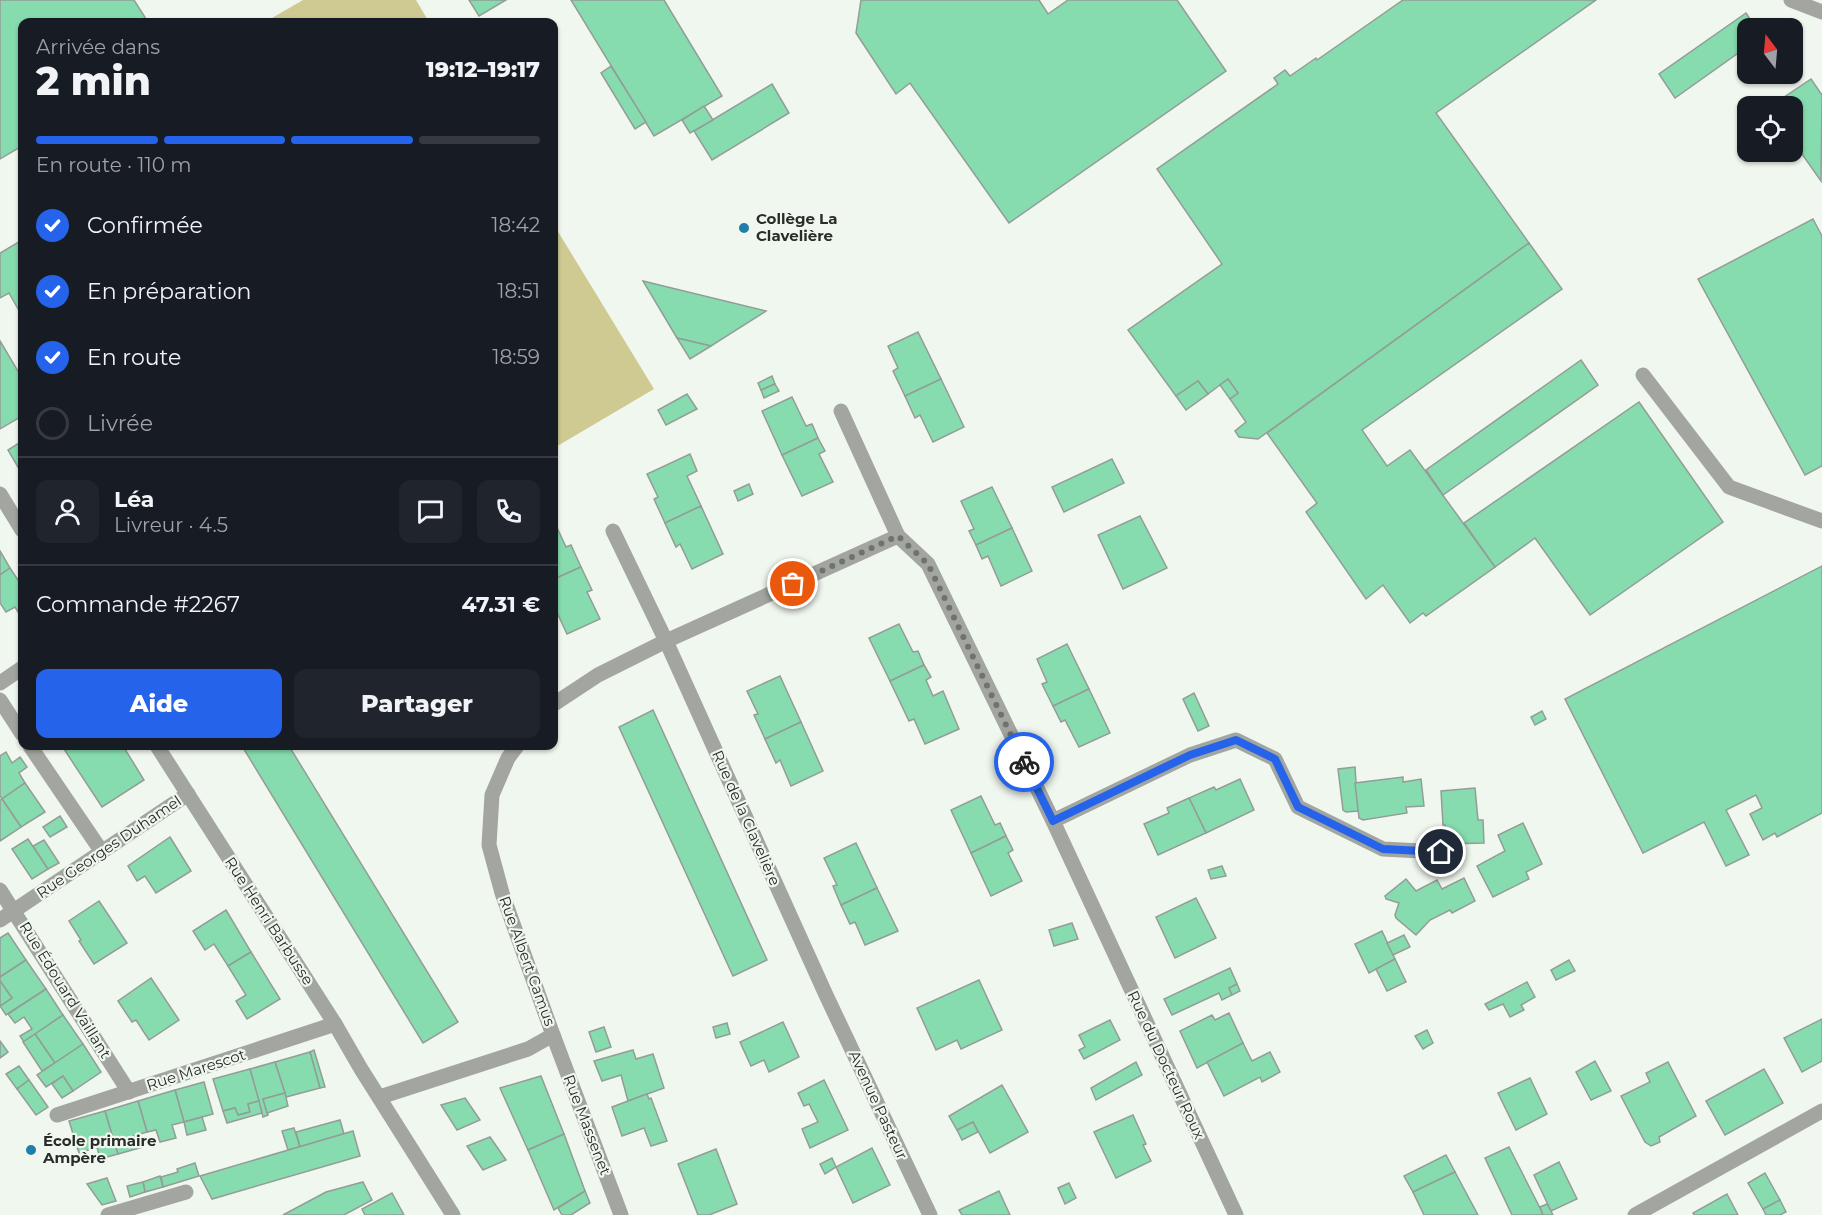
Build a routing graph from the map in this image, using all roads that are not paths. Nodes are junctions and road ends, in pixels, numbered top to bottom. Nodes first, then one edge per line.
1 (1791, 0) edge
2 (1822, 12) edge
3 (1643, 375) dead end
4 (841, 411) dead end
5 (0, 494) edge
6 (1822, 521) edge
7 (18, 523) edge
8 (613, 531) dead end
9 (898, 536) junction
10 (666, 641) junction
11 (18, 671) edge
12 (0, 683) edge
13 (0, 700) edge
14 (558, 701) edge
15 (18, 728) edge
16 (33, 750) edge
17 (160, 750) edge
18 (514, 750) edge
19 (188, 794) junction
20 (1053, 821) junction
21 (102, 852) junction
22 (1441, 852) dead end
23 (0, 890) edge
24 (15, 911) junction
25 (0, 920) edge
26 (826, 995) joint
27 (335, 1024) junction
28 (553, 1035) junction
29 (129, 1092) junction
30 (380, 1097) junction
31 (1822, 1111) edge
32 (57, 1115) dead end
33 (186, 1192) dead end
34 (108, 1215) edge
35 (453, 1215) edge
36 (621, 1215) edge
37 (930, 1215) edge
38 (1236, 1215) edge
39 (1635, 1215) edge

1 - 2 street
3 - 6 street
4 - 9 street
5 - 7 street
8 - 10 street
9 - 10 street
9 - 20 street
10 - 14 street
10 - 26 street, Rue de la Clavelière
11 - 12 street
13 - 15 street
16 - 21 street
17 - 19 street, Rue Henri Barbusse
18 - 28 street, Rue Albert Camus
19 - 21 street, Rue Georges Duhamel
19 - 27 street, Rue Henri Barbusse
20 - 22 street
20 - 38 street, Rue du Docteur Roux
21 - 24 street, Rue Georges Duhamel
23 - 24 street, Rue Édouard Vaillant
24 - 25 street, Rue Georges Duhamel
24 - 29 street, Rue Édouard Vaillant
26 - 37 street, Avenue Pasteur
27 - 29 street, Rue Marescot
27 - 30 street, Rue Henri Barbusse
28 - 30 street, Rue Albert Camus
28 - 36 street, Rue Massenet
29 - 32 street, Rue Marescot
30 - 35 street, Rue Henri Barbusse
31 - 39 street
33 - 34 street

